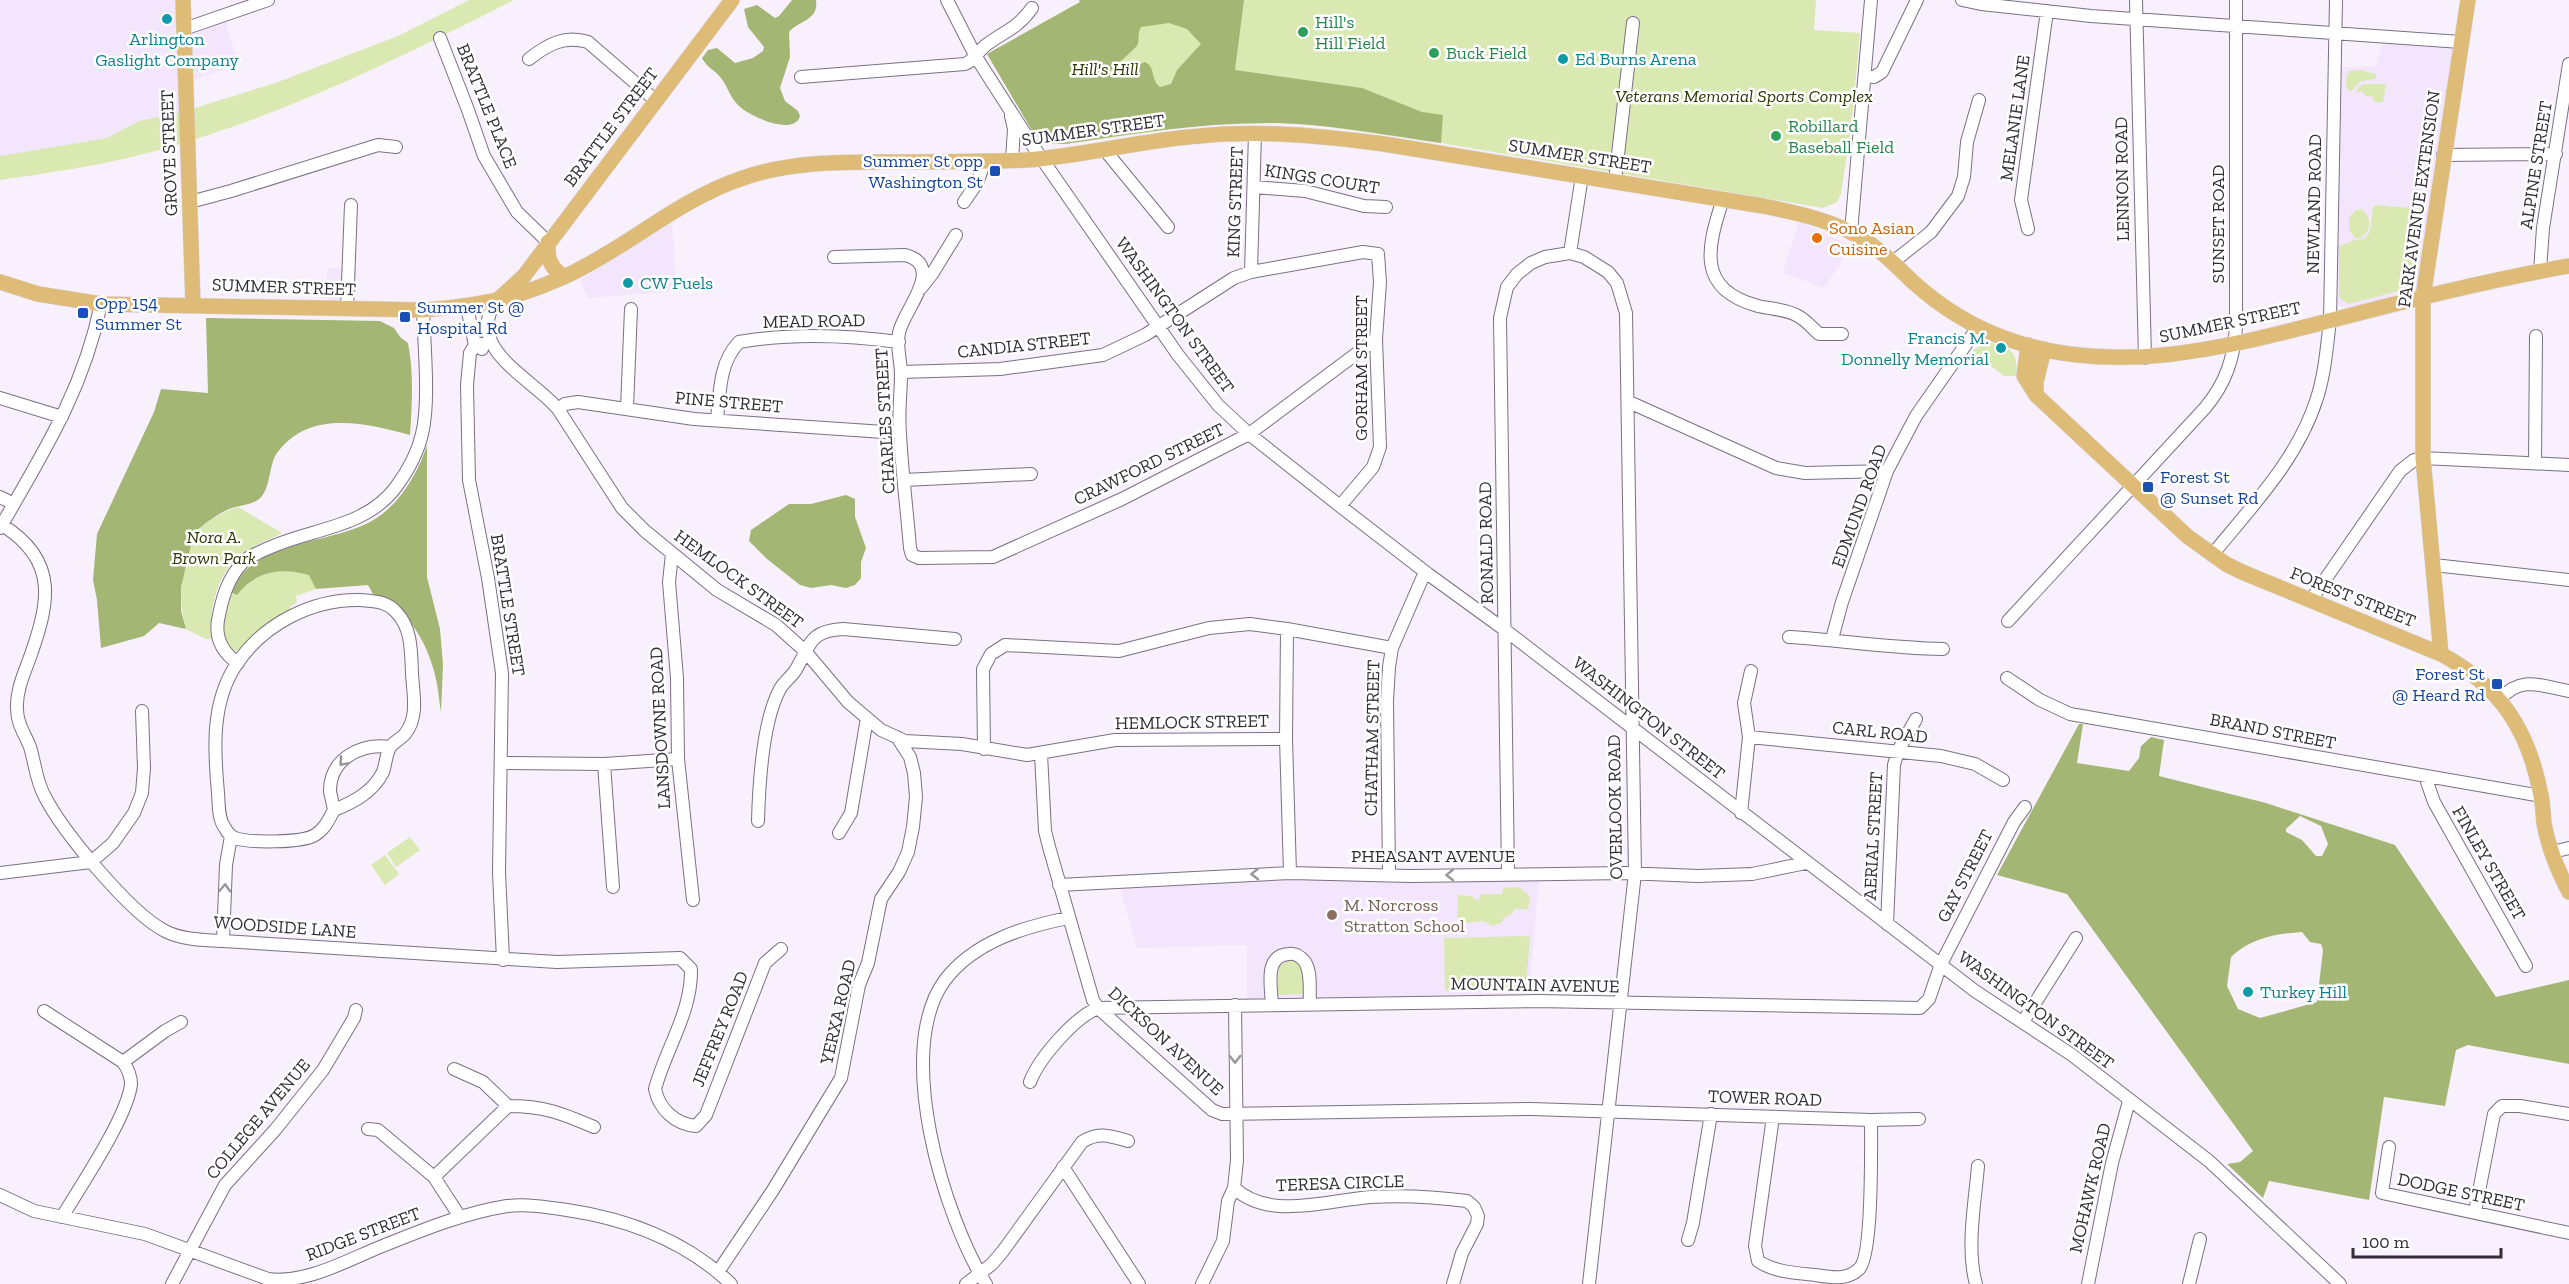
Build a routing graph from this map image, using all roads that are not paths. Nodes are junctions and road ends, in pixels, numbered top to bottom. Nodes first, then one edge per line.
1 (183, 0) edge
2 (268, 0) edge
3 (732, 0) edge
4 (947, 0) edge
5 (1871, 0) edge
6 (1917, 0) edge
7 (1962, 0) edge
8 (2136, 0) edge
9 (2236, 0) edge
10 (2336, 0) edge
11 (2468, 0) edge
12 (1032, 8) dead end
13 (2047, 11) junction
14 (2137, 19) junction
15 (1633, 23) dead end
16 (2236, 26) junction
17 (184, 29) junction
18 (2335, 34) junction
19 (440, 38) dead end
20 (2461, 42) junction
21 (976, 57) junction
22 (529, 59) dead end
23 (2569, 64) edge
24 (1865, 76) junction
25 (801, 77) dead end
26 (655, 100) junction
27 (1979, 100) dead end
28 (1009, 110) junction
29 (1255, 134) junction
30 (396, 147) dead end
31 (1104, 149) junction
32 (2556, 154) junction
33 (2443, 155) junction
34 (1041, 159) junction
35 (1012, 160) junction
36 (985, 161) junction
37 (1582, 176) junction
38 (1615, 181) junction
39 (1254, 187) junction
40 (1723, 199) junction
41 (190, 202) junction
42 (964, 202) dead end
43 (351, 206) dead end
44 (1386, 207) dead end
45 (1168, 227) dead end
46 (2028, 229) dead end
47 (1851, 232) junction
48 (956, 235) dead end
49 (548, 242) junction
50 (1570, 253) junction
51 (1378, 254) joint
52 (834, 257) dead end
53 (1893, 262) junction
54 (2569, 266) edge
55 (2540, 271) junction
56 (1251, 272) junction
57 (564, 277) junction
58 (0, 282) edge
59 (920, 289) junction
60 (2423, 297) junction
61 (495, 303) junction
62 (101, 304) junction
63 (193, 304) junction
64 (467, 307) junction
65 (346, 309) junction
66 (631, 309) dead end
67 (423, 310) junction
68 (2330, 320) junction
69 (1158, 327) junction
70 (1978, 327) junction
71 (1842, 334) dead end
72 (2536, 336) dead end
73 (1376, 339) junction
74 (490, 342) junction
75 (899, 342) junction
76 (2235, 344) junction
77 (475, 345) junction
78 (2028, 345) junction
79 (2044, 349) junction
80 (2145, 358) junction
81 (504, 360) junction
82 (901, 372) junction
83 (2036, 394) junction
84 (0, 398) edge
85 (1629, 402) junction
86 (627, 408) junction
87 (558, 409) junction
88 (62, 417) junction
89 (717, 419) junction
90 (899, 433) junction
91 (1249, 434) junction
92 (2423, 458) junction
93 (2535, 463) junction
94 (2569, 465) edge
95 (1887, 471) junction
96 (1031, 474) dead end
97 (904, 480) junction
98 (2134, 485) junction
99 (0, 497) edge
100 (14, 504) junction
101 (1340, 506) junction
102 (1, 527) edge
103 (672, 554) junction
104 (2212, 555) junction
105 (913, 556) joint
106 (2434, 565) junction
107 (1425, 572) junction
108 (2569, 580) edge
109 (2311, 600) junction
110 (2008, 621) dead end
111 (1287, 628) junction
112 (1505, 630) junction
113 (1789, 637) dead end
114 (955, 639) dead end
115 (1832, 639) junction
116 (1392, 648) junction
117 (1943, 649) dead end
118 (806, 651) junction
119 (2441, 654) junction
120 (238, 663) junction
121 (1751, 671) dead end
122 (2007, 678) dead end
123 (2569, 691) edge
124 (2500, 699) junction
125 (142, 711) dead end
126 (867, 718) junction
127 (1916, 718) dead end
128 (1632, 728) junction
129 (897, 737) junction
130 (1749, 737) junction
131 (1287, 739) junction
132 (390, 747) junction
133 (984, 749) junction
134 (1898, 751) junction
135 (1041, 754) junction
136 (678, 759) junction
137 (501, 763) junction
138 (604, 765) junction
139 (2425, 776) junction
140 (2003, 780) dead end
141 (2542, 796) junction
142 (2025, 807) dead end
143 (334, 810) junction
144 (1741, 813) junction
145 (758, 821) dead end
146 (839, 833) dead end
147 (231, 836) junction
148 (2569, 848) edge
149 (2552, 852) junction
150 (91, 862) junction
151 (1806, 863) junction
152 (0, 873) edge
153 (1290, 873) junction
154 (1635, 873) junction
155 (1508, 874) junction
156 (1389, 875) junction
157 (1059, 885) junction
158 (613, 887) dead end
159 (2569, 892) edge
160 (693, 900) dead end
161 (1068, 918) junction
162 (1887, 924) junction
163 (2076, 938) dead end
164 (223, 941) junction
165 (782, 949) dead end
166 (503, 960) junction
167 (1941, 964) junction
168 (2526, 966) dead end
169 (1272, 1004) junction
170 (1310, 1004) junction
171 (1621, 1004) junction
172 (1235, 1005) junction
173 (1098, 1008) junction
174 (356, 1010) dead end
175 (44, 1011) dead end
176 (182, 1022) dead end
177 (2024, 1022) junction
178 (123, 1062) junction
179 (454, 1069) dead end
180 (1030, 1082) dead end
181 (2129, 1101) junction
182 (508, 1106) junction
183 (1610, 1111) junction
184 (1235, 1114) junction
185 (1711, 1114) junction
186 (2569, 1114) edge
187 (1773, 1117) junction
188 (1919, 1119) dead end
189 (1871, 1120) junction
190 (696, 1126) joint
191 (594, 1127) dead end
192 (368, 1129) dead end
193 (1128, 1141) dead end
194 (2389, 1147) dead end
195 (1978, 1166) dead end
196 (1063, 1167) junction
197 (434, 1177) junction
198 (1234, 1188) junction
199 (0, 1195) edge
200 (2475, 1212) junction
201 (62, 1217) junction
202 (460, 1217) junction
203 (2569, 1233) edge
204 (2200, 1239) dead end
205 (1688, 1240) dead end
206 (190, 1250) junction
207 (718, 1272) junction
208 (310, 1279) edge
209 (983, 1279) edge
210 (1204, 1280) edge
211 (172, 1284) edge
212 (730, 1284) edge
213 (966, 1284) edge
214 (1139, 1284) edge
215 (1193, 1284) edge
216 (1454, 1284) edge
217 (1589, 1284) edge
218 (1976, 1284) edge
219 (2088, 1284) edge
220 (2189, 1284) edge
221 (2340, 1284) edge

1 - 17 main road, GROVE STREET
2 - 17 street
3 - 26 main road, BRATTLE STREET
4 - 21 street, WASHINGTON STREET
5 - 24 street
6 - 24 street
7 - 13 street
8 - 14 street, LENNON ROAD
9 - 16 street, SUNSET ROAD
10 - 18 street, NEWLAND ROAD
11 - 20 main road, PARK AVENUE EXTENSION
12 - 21 street
13 - 14 street
13 - 46 street, MELANIE LANE
14 - 16 street
14 - 80 street, LENNON ROAD
15 - 38 street
16 - 18 street
16 - 76 street, SUNSET ROAD
17 - 41 main road, GROVE STREET
18 - 20 street
18 - 68 street, NEWLAND ROAD
19 - 49 street, BRATTLE PLACE
20 - 33 main road, PARK AVENUE EXTENSION
21 - 25 street
21 - 28 street, WASHINGTON STREET
22 - 26 street
23 - 32 street, ALPINE STREET
24 - 47 street
26 - 49 main road, BRATTLE STREET
27 - 53 street
28 - 34 street, WASHINGTON STREET
28 - 35 street, WASHINGTON STREET
29 - 31 main road, SUMMER STREET
29 - 37 main road, SUMMER STREET
29 - 39 street, KING STREET
30 - 41 street
31 - 34 main road, SUMMER STREET
31 - 45 street
32 - 33 street
32 - 55 street, ALPINE STREET
33 - 60 main road, PARK AVENUE EXTENSION
34 - 35 main road, SUMMER STREET
34 - 69 street, WASHINGTON STREET
35 - 36 main road, SUMMER STREET
36 - 42 street
36 - 57 main road, SUMMER STREET
37 - 38 main road, SUMMER STREET
37 - 50 street
38 - 40 main road, SUMMER STREET
39 - 44 street, KINGS COURT
39 - 56 street, KING STREET
40 - 47 main road, SUMMER STREET
40 - 71 street
41 - 63 main road, GROVE STREET
43 - 65 street
47 - 53 main road, SUMMER STREET
48 - 59 street, CHARLES STREET
49 - 57 main road
49 - 61 main road, BRATTLE STREET
50 - 85 street, OVERLOOK ROAD
50 - 112 street, RONALD ROAD
51 - 56 street, CANDIA STREET
51 - 73 street, GORHAM STREET
52 - 59 street
53 - 70 main road, SUMMER STREET
54 - 55 main road, SUMMER STREET
55 - 60 main road, SUMMER STREET
56 - 69 street, CANDIA STREET
57 - 61 main road, SUMMER STREET
58 - 62 main road, SUMMER STREET
59 - 75 street, CHARLES STREET
60 - 68 main road, SUMMER STREET
60 - 92 main road, PARK AVENUE EXTENSION
61 - 64 main road, SUMMER STREET
61 - 74 street
62 - 63 main road, SUMMER STREET
62 - 88 street
63 - 65 main road, SUMMER STREET
64 - 67 main road, SUMMER STREET
64 - 77 street
65 - 67 main road, SUMMER STREET
66 - 86 street
67 - 120 street
68 - 76 main road, SUMMER STREET
68 - 104 street, NEWLAND ROAD
69 - 82 street, CANDIA STREET
69 - 91 street, WASHINGTON STREET
70 - 78 main road, SUMMER STREET
70 - 95 street, EDMUND ROAD
72 - 93 street
73 - 91 street, CRAWFORD STREET
73 - 101 street, GORHAM STREET
74 - 77 street
74 - 81 street, HEMLOCK STREET
75 - 82 street, CHARLES STREET
75 - 89 street, MEAD ROAD
76 - 80 main road, SUMMER STREET
76 - 98 street, SUNSET ROAD
77 - 81 street, HEMLOCK STREET
77 - 137 street, BRATTLE STREET
78 - 79 main road, SUMMER STREET
78 - 83 main road, FOREST STREET
79 - 80 main road, SUMMER STREET
79 - 83 main road
81 - 87 street, HEMLOCK STREET
82 - 90 street, CHARLES STREET
83 - 98 main road, FOREST STREET
84 - 88 street
85 - 95 street
85 - 128 street, OVERLOOK ROAD
86 - 87 street, PINE STREET
86 - 89 street, PINE STREET
87 - 103 street, HEMLOCK STREET
88 - 100 street
89 - 90 street, PINE STREET
90 - 97 street, CHARLES STREET
91 - 101 street, WASHINGTON STREET
91 - 105 street, CRAWFORD STREET
92 - 93 street
92 - 106 main road, PARK AVENUE EXTENSION
92 - 109 street
93 - 94 street
95 - 115 street, EDMUND ROAD
96 - 97 street
97 - 105 street, CHARLES STREET
98 - 104 main road, FOREST STREET
98 - 110 street
99 - 100 street
100 - 102 street
101 - 107 street, WASHINGTON STREET
102 - 150 street, WOODSIDE LANE
103 - 118 street, HEMLOCK STREET
103 - 136 street, LANSDOWNE ROAD
104 - 109 main road, FOREST STREET
106 - 108 street
106 - 119 main road, PARK AVENUE EXTENSION
107 - 112 street, WASHINGTON STREET
107 - 116 street, CHATHAM STREET
109 - 119 main road, FOREST STREET
111 - 116 street
111 - 131 street
111 - 133 street
112 - 128 street, WASHINGTON STREET
112 - 155 street, RONALD ROAD
113 - 115 street
114 - 118 street
115 - 117 street
116 - 156 street, CHATHAM STREET
118 - 126 street, HEMLOCK STREET
118 - 145 street
119 - 124 main road, FOREST STREET
120 - 132 street
120 - 147 street
121 - 130 street
122 - 139 street, BRAND STREET
123 - 124 street
124 - 141 main road, FOREST STREET
125 - 150 street
126 - 129 street, HEMLOCK STREET
126 - 146 street
127 - 134 street, AERIAL STREET
128 - 144 street, WASHINGTON STREET
128 - 154 street, OVERLOOK ROAD
129 - 133 street, HEMLOCK STREET
129 - 207 street, YERXA ROAD
130 - 134 street, CARL ROAD
130 - 144 street
131 - 135 street, HEMLOCK STREET
131 - 153 street
132 - 143 street
132 -> 143 street
133 - 135 street, HEMLOCK STREET
134 - 140 street, CARL ROAD
134 - 162 street, AERIAL STREET
135 - 157 street, DICKSON AVENUE
136 - 138 street
136 - 160 street, LANSDOWNE ROAD
137 - 138 street
137 - 166 street, BRATTLE STREET
138 - 158 street
139 - 141 street, BRAND STREET
139 - 168 street, FINLEY STREET
141 - 149 main road, FOREST STREET
142 - 167 street, GAY STREET
143 - 147 street
144 - 151 street, WASHINGTON STREET
164 -> 147 street
148 - 149 street
149 - 159 main road, FOREST STREET
150 - 152 street
150 - 164 street, WOODSIDE LANE
151 - 154 street, PHEASANT AVENUE
151 - 162 street, WASHINGTON STREET
153 - 156 street, PHEASANT AVENUE
153 -> 157 street, PHEASANT AVENUE
154 - 155 street, PHEASANT AVENUE
154 - 171 street, OVERLOOK ROAD
155 -> 156 street, PHEASANT AVENUE
157 - 161 street, DICKSON AVENUE
161 - 173 street, DICKSON AVENUE
161 - 209 street
162 - 167 street, WASHINGTON STREET
163 - 177 street
164 - 166 street, WOODSIDE LANE
165 - 190 street, JEFFREY ROAD
166 - 190 street, WOODSIDE LANE
167 - 171 street, MOUNTAIN AVENUE
167 - 177 street, WASHINGTON STREET
169 - 170 street, MOUNTAIN AVENUE
169 - 170 street
169 - 172 street, MOUNTAIN AVENUE
170 - 171 street, MOUNTAIN AVENUE
171 - 183 street, OVERLOOK ROAD
172 - 173 street, MOUNTAIN AVENUE
172 -> 184 street
173 - 180 street
173 - 184 street, DICKSON AVENUE
174 - 206 street, COLLEGE AVENUE
175 - 178 street
176 - 178 street
177 - 181 street, WASHINGTON STREET
178 - 201 street
179 - 182 street
181 - 219 street, MOHAWK ROAD
181 - 221 street, WASHINGTON STREET
182 - 191 street
182 - 197 street
183 - 184 street, DICKSON AVENUE
183 - 185 street, TOWER ROAD
183 - 217 street, OVERLOOK ROAD
184 - 198 street
185 - 187 street, TOWER ROAD
185 - 205 street
186 - 200 street
187 - 189 street, TOWER ROAD
187 - 189 street
188 - 189 street, TOWER ROAD
192 - 197 street
193 - 196 street
194 - 200 street, DODGE STREET
195 - 218 street
196 - 209 street
196 - 214 street
197 - 202 street
198 - 210 street
198 - 216 street, TERESA CIRCLE
199 - 201 street, RIDGE STREET
200 - 203 street, DODGE STREET
201 - 206 street, RIDGE STREET
202 - 207 street, RIDGE STREET
202 - 208 street, RIDGE STREET
204 - 220 street
206 - 208 street, RIDGE STREET
206 - 211 street, COLLEGE AVENUE
207 - 212 street, RIDGE STREET
209 - 213 street
210 - 215 street

